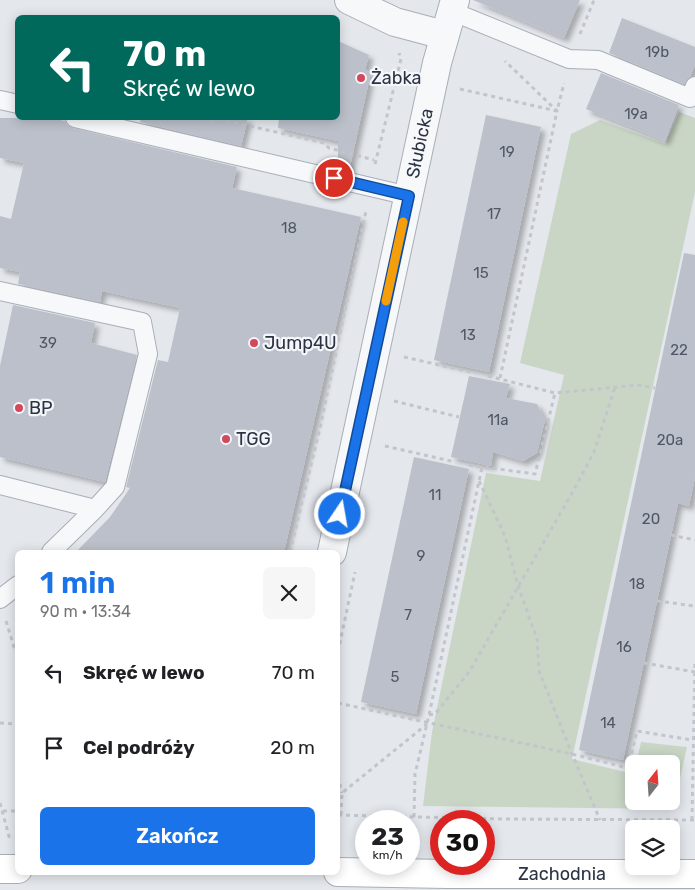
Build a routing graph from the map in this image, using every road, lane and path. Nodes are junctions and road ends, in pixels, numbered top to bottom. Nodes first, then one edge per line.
1 (349, 0) edge
2 (594, 0) edge
3 (450, 15) edge
4 (397, 48) dead end
5 (500, 57) dead end
6 (569, 59) junction
7 (695, 86) edge
8 (459, 89) dead end
9 (0, 100) edge
10 (15, 103) edge
11 (557, 111) junction
12 (83, 120) edge
13 (216, 120) edge
14 (223, 120) edge
15 (212, 121) dead end
16 (376, 160) junction
17 (370, 187) junction
18 (409, 196) junction
19 (0, 291) edge
20 (401, 357) dead end
21 (475, 373) dead end
22 (488, 376) dead end
23 (500, 378) junction
24 (616, 388) junction
25 (655, 388) dead end
26 (555, 392) junction
27 (391, 400) dead end
28 (459, 417) dead end
29 (382, 446) dead end
30 (455, 462) dead end
31 (470, 466) dead end
32 (482, 467) junction
33 (478, 481) junction
34 (0, 485) edge
35 (95, 509) junction
36 (671, 535) dead end
37 (695, 540) edge
38 (53, 550) edge
39 (290, 550) edge
40 (332, 550) edge
41 (518, 586) junction
42 (15, 589) edge
43 (657, 601) dead end
44 (1, 606) edge
45 (695, 606) edge
46 (15, 648) edge
47 (695, 660) edge
48 (644, 663) dead end
49 (694, 672) edge
50 (340, 703) edge
51 (429, 715) junction
52 (0, 723) edge
53 (15, 724) edge
54 (427, 724) junction
55 (692, 740) junction
56 (572, 754) junction
57 (340, 784) edge
58 (342, 793) junction
59 (0, 802) edge
60 (340, 808) edge
61 (3, 810) junction
62 (414, 810) edge
63 (15, 811) edge
64 (340, 815) edge
65 (355, 815) edge
66 (420, 817) edge
67 (600, 820) junction
68 (693, 820) edge
69 (10, 841) dead end
70 (0, 869) edge
71 (15, 869) edge
72 (340, 872) edge
73 (695, 874) edge

1 - 3 street
2 - 6 path
3 - 6 lane
3 - 18 street, Słubicka
4 - 16 path
5 - 11 path
6 - 7 lane
6 - 11 path
8 - 11 path
9 - 10 lane
11 - 23 path
12 - 17 lane
13 - 15 path
14 - 16 path
16 - 17 path
17 - 18 lane
17 - 39 path
18 - 40 street, Słubicka
19 - 35 lane
20 - 21 path
22 - 23 path
23 - 26 path
24 - 25 path
24 - 26 path
24 - 41 path
26 - 32 path
27 - 28 path
29 - 30 path
31 - 32 path
32 - 33 path
33 - 41 path
33 - 51 path
34 - 35 lane
35 - 38 lane
36 - 37 path
41 - 51 path
41 - 56 path
42 - 44 lane
43 - 45 path
44 - 46 path
47 - 49 path
48 - 49 path
49 - 55 path
50 - 54 path
51 - 54 path
52 - 53 path
54 - 56 path
54 - 58 path
54 - 62 path
55 - 56 path
55 - 68 path
56 - 67 path
57 - 58 path
58 - 60 path
59 - 61 path
61 - 63 path
61 - 69 path
64 - 65 path
66 - 67 path
67 - 68 path
70 - 71 street
72 - 73 street, Zachodnia

